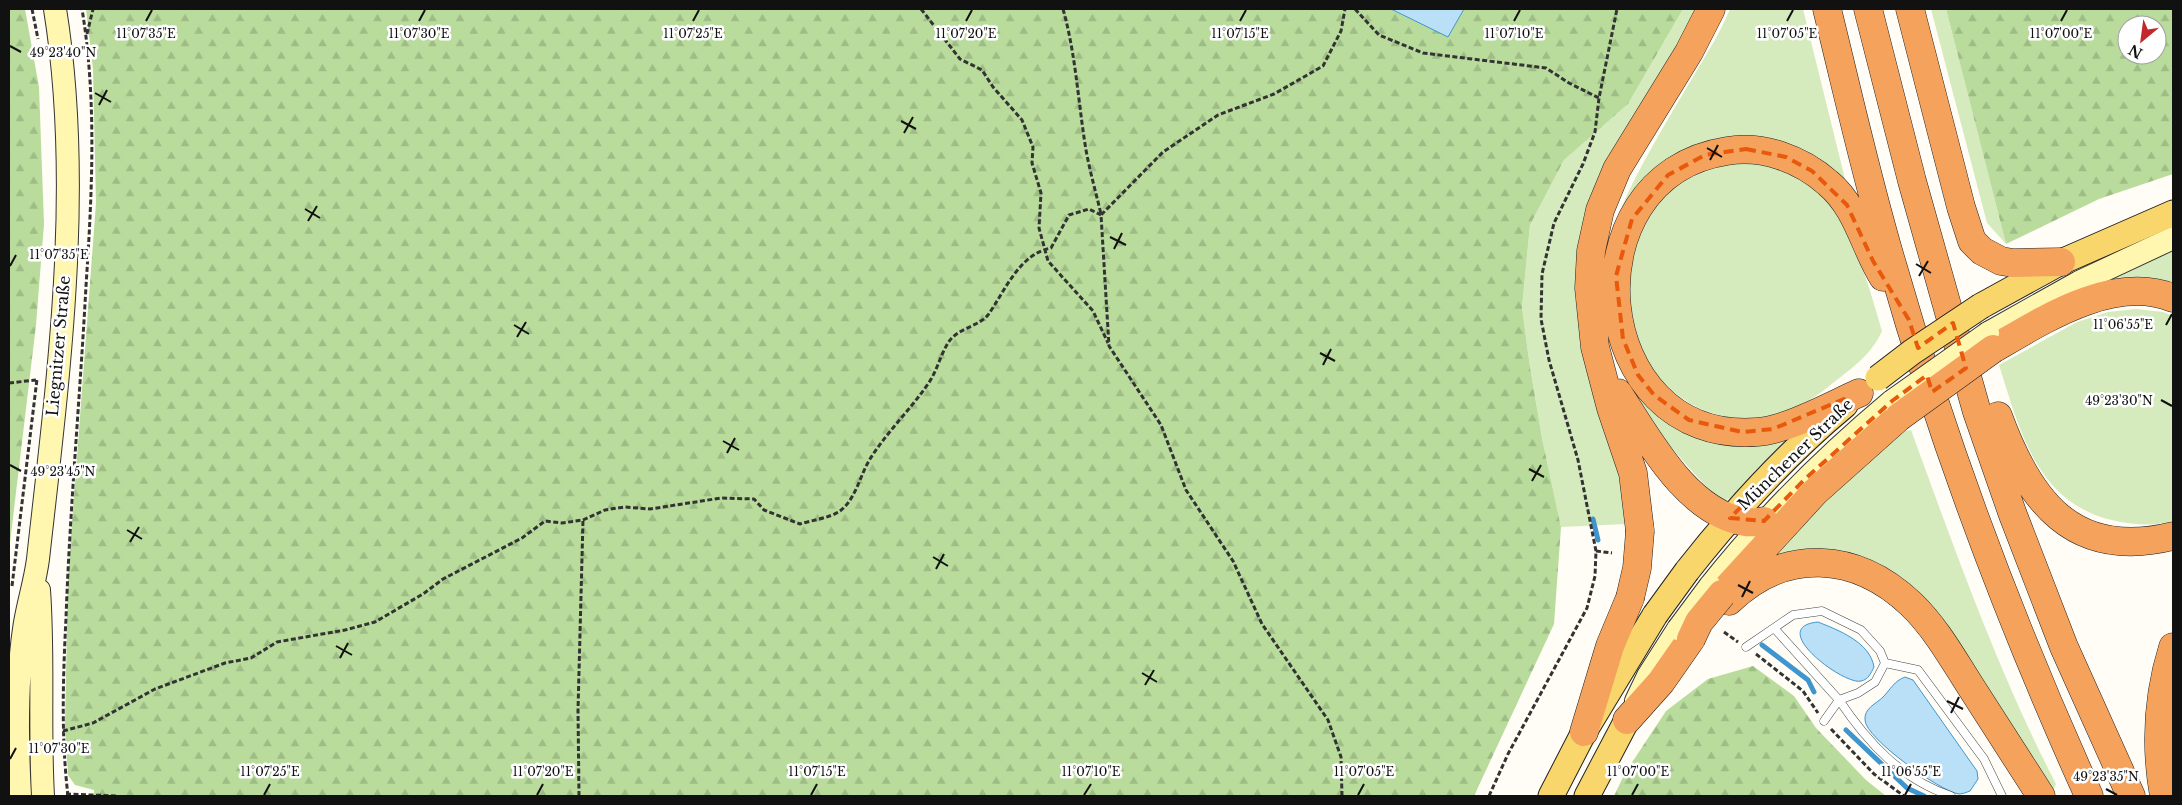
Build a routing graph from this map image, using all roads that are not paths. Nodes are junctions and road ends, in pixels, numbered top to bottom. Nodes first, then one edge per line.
1 (55, 9) edge
2 (1711, 9) edge
3 (1827, 9) edge
4 (1868, 9) edge
5 (1910, 9) edge
6 (2173, 213) edge
7 (2173, 238) edge
8 (2061, 262) junction
9 (2173, 298) edge
10 (1909, 320) junction
11 (1991, 341) junction
12 (1964, 362) junction
13 (1600, 367) junction
14 (1868, 386) junction
15 (1895, 409) junction
16 (1730, 518) junction
17 (1764, 521) junction
18 (2173, 536) edge
19 (38, 563) junction
20 (1720, 594) junction
21 (1774, 628) junction
22 (1746, 647) dead end
23 (2173, 647) edge
24 (1885, 663) junction
25 (1840, 700) junction
26 (1627, 720) joint
27 (1824, 721) dead end
28 (1584, 732) junction
29 (20, 796) edge
30 (44, 796) edge
31 (1552, 796) edge
32 (1587, 796) edge
33 (1951, 796) edge
34 (2002, 796) edge
35 (2042, 796) edge
36 (2089, 796) edge
37 (2131, 796) edge
38 (2164, 796) edge

1 - 19 main road, Liegnitzer Straße
2 - 13 highway
3 - 10 highway
4 - 12 highway
5 - 8 highway
6 - 8 main road, Münchener Straße
7 - 11 main road
8 - 14 main road, Münchener Straße, bridge
9 - 11 highway
10 - 14 highway
10 - 36 highway
11 - 15 highway, bridge
12 - 18 highway
12 - 37 highway
13 - 16 highway
13 - 28 highway, bridge
14 - 16 main road, Münchener Straße
15 - 17 main road, Münchener Straße
15 - 20 highway
16 - 17 highway
16 - 28 main road, Münchener Straße, bridge
17 - 20 main road, Münchener Straße
19 - 29 main road, Liegnitzer Straße
19 - 30 main road, Liegnitzer Straße
20 - 26 highway, bridge
20 - 35 highway
21 - 22 lane
21 - 24 lane
21 - 25 lane
23 - 38 highway
24 - 25 lane
24 - 34 lane
25 - 27 lane
25 - 33 lane
26 - 32 main road
28 - 31 main road, Münchener Straße

